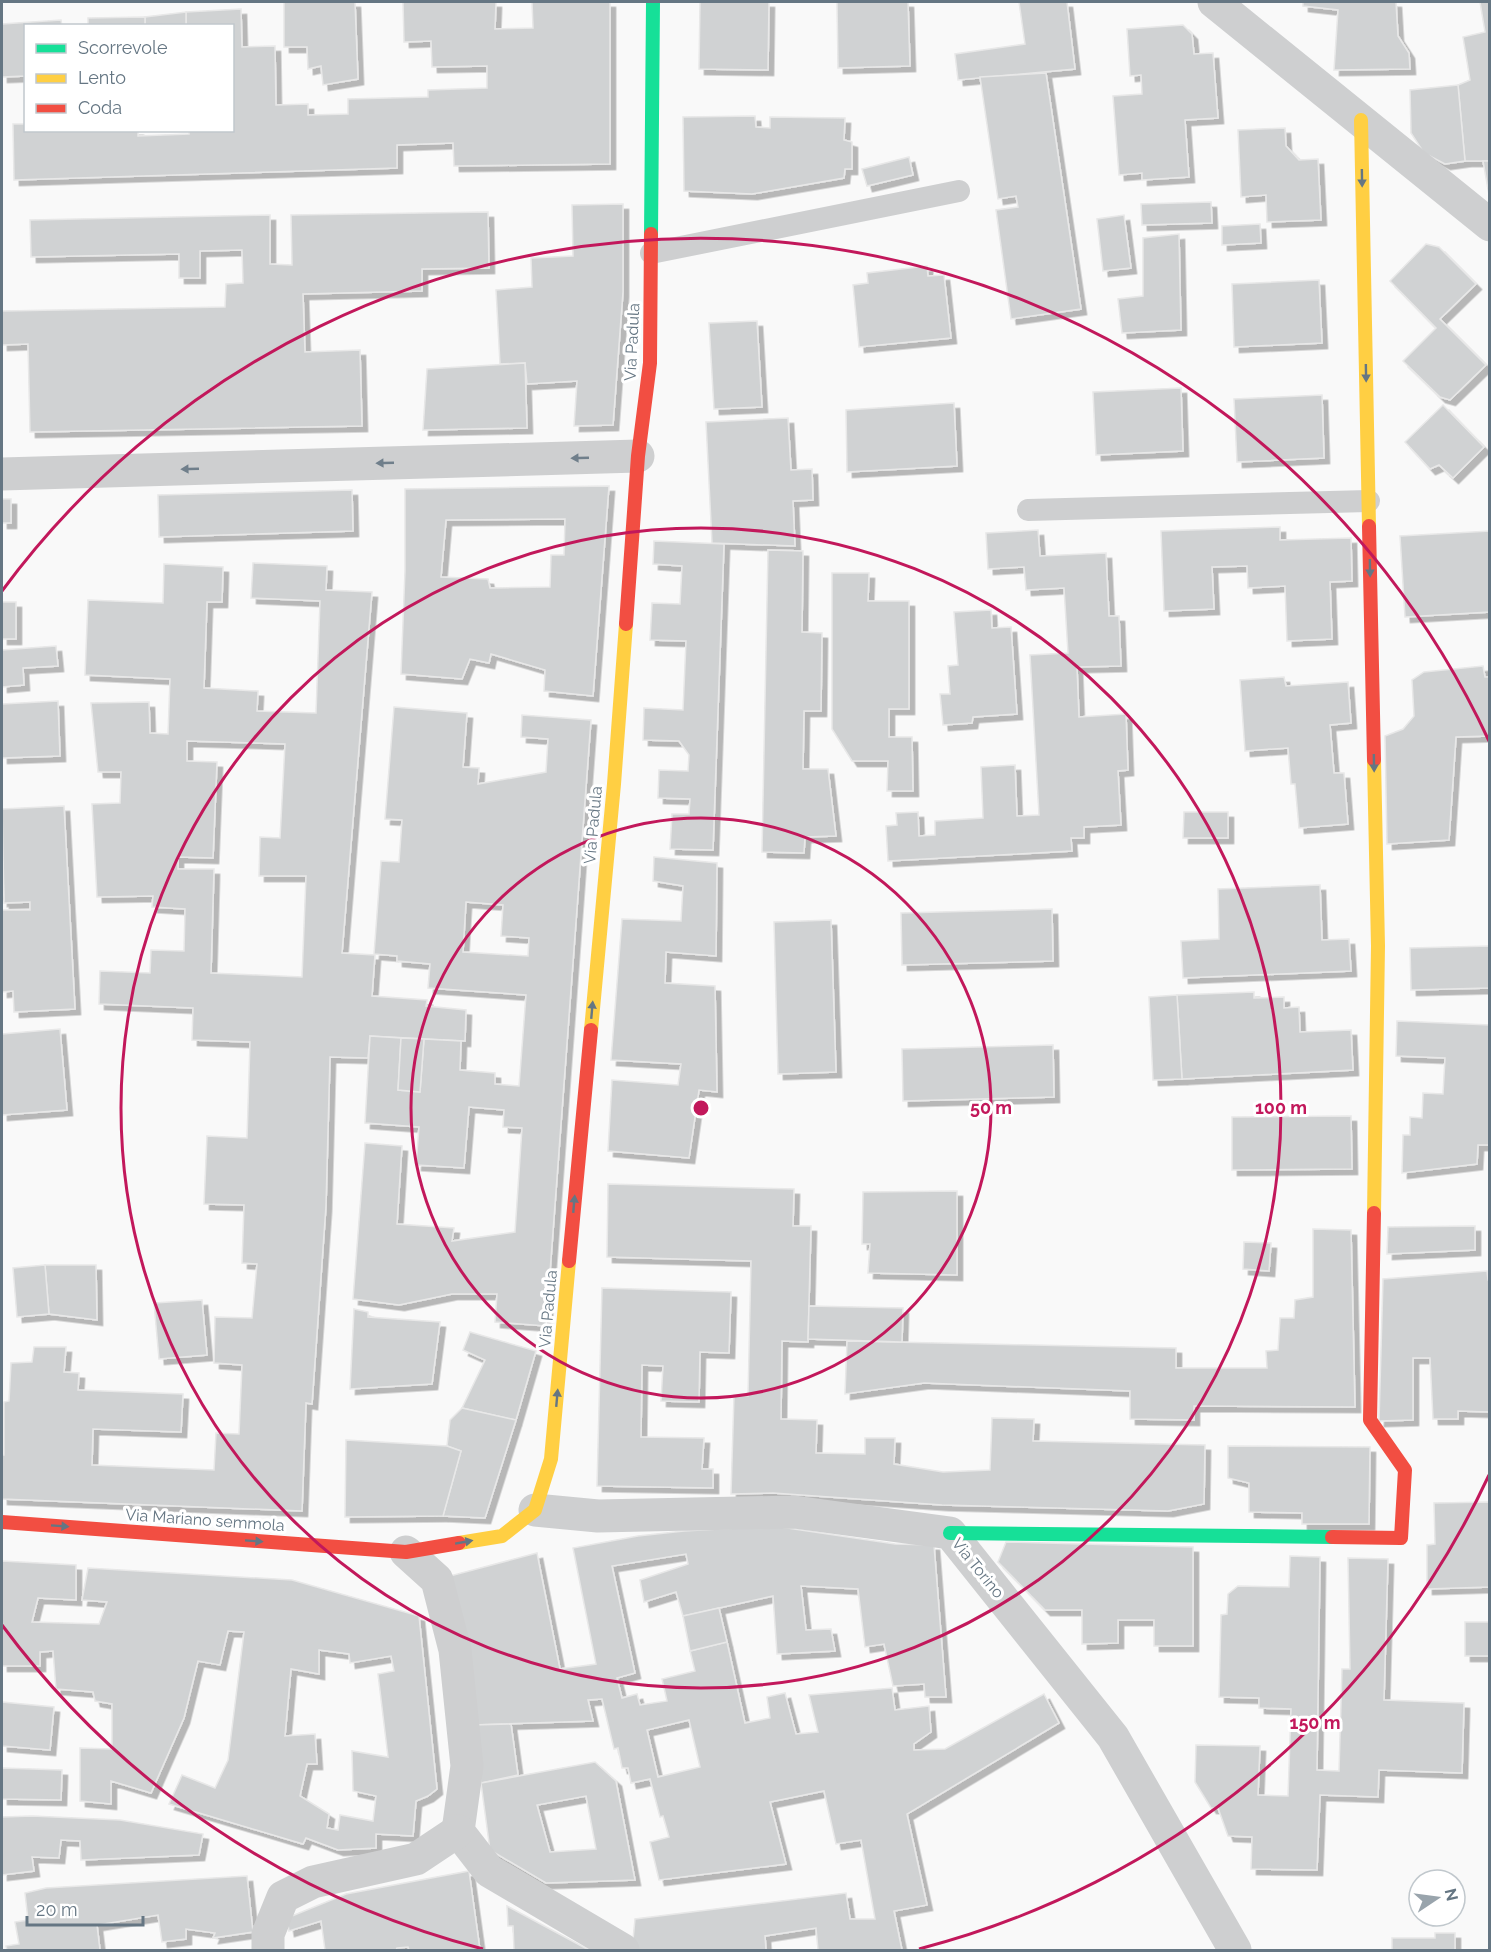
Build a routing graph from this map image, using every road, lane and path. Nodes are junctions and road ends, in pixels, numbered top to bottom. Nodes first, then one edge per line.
1 (653, 2) edge
2 (1214, 2) edge
3 (1361, 120) junction
4 (959, 191) dead end
5 (1490, 225) edge
6 (651, 253) junction
7 (638, 456) junction
8 (2, 474) edge
9 (1368, 501) junction
10 (1028, 510) dead end
11 (535, 1510) junction
12 (2, 1521) edge
13 (950, 1533) junction
14 (406, 1552) junction
15 (458, 1831) junction
16 (268, 1950) edge
17 (623, 1950) edge
18 (1235, 1950) edge

1 - 6 street, Via Padula
2 - 3 street
3 - 5 street
3 -> 9 street
4 - 6 lane
6 - 7 street, Via Padula
7 -> 8 street
11 -> 7 street, Via Padula
9 - 10 lane
9 -> 13 street
11 - 13 street, Via Torino
14 -> 11 street
12 -> 14 street, Via Mariano semmola
13 - 18 street, Via Torino
14 - 15 street
15 - 16 street
15 - 17 street

